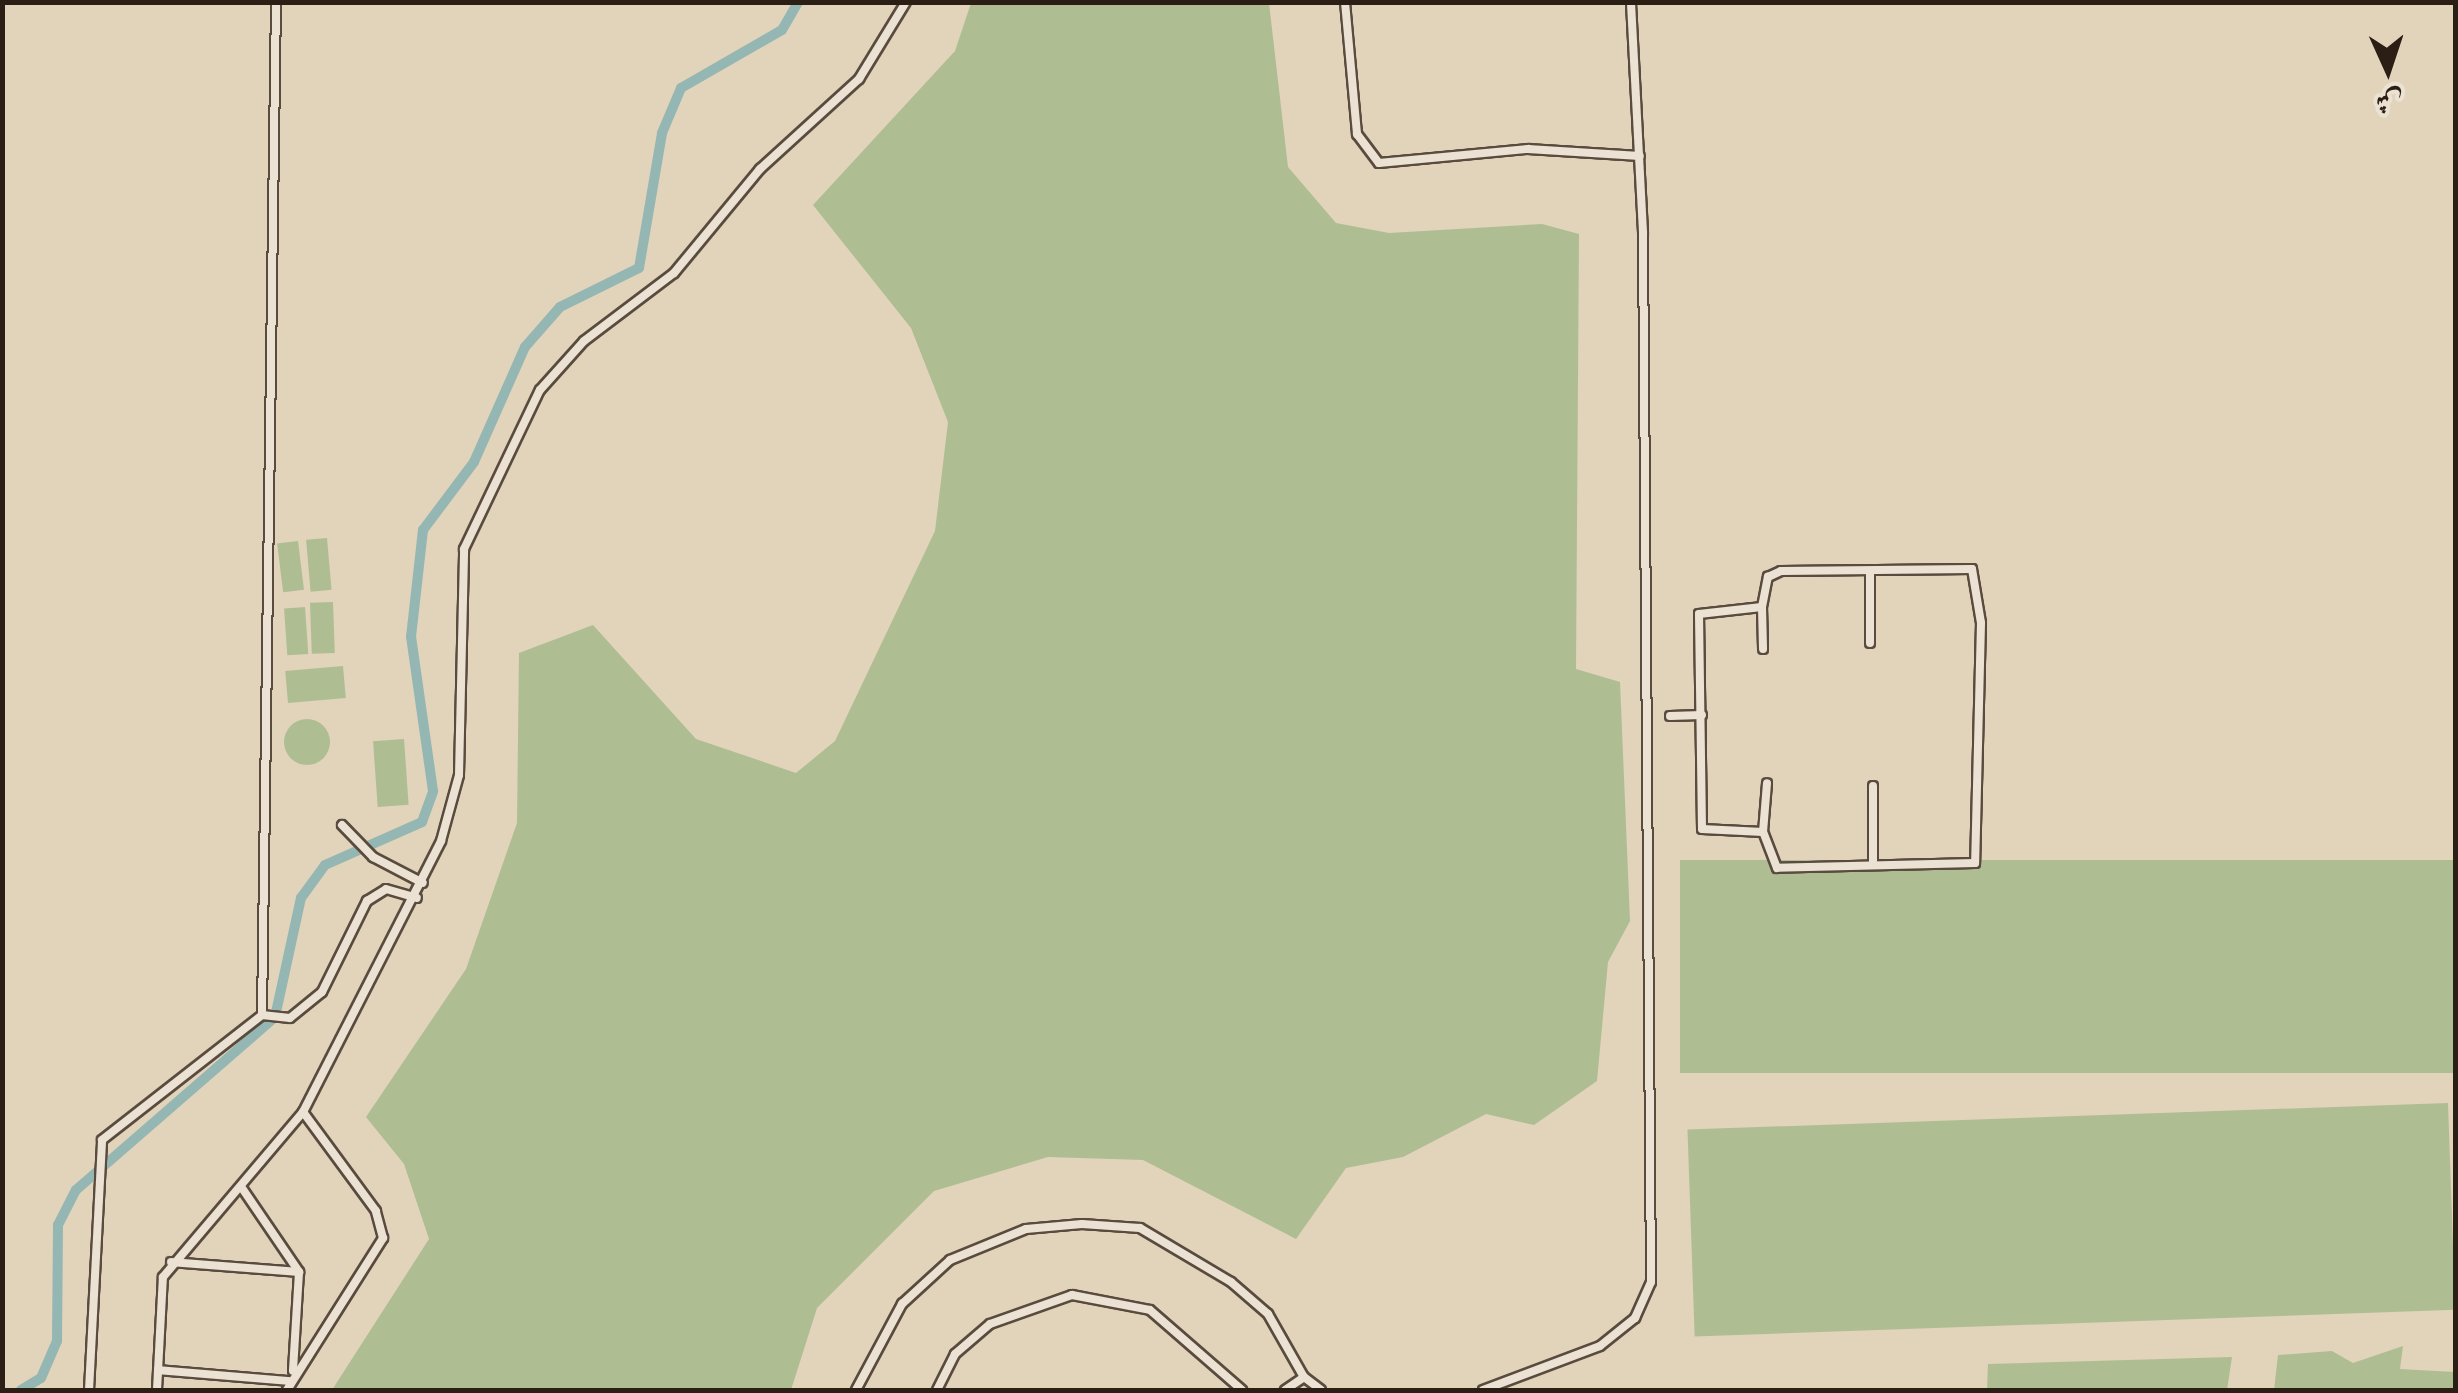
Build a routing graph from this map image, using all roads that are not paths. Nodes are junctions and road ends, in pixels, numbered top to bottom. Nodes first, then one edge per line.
1 (276, 2) edge
2 (906, 2) edge
3 (1345, 2) edge
4 (1631, 2) edge
5 (1640, 156) junction
6 (1870, 572) junction
7 (1762, 608) junction
8 (1870, 643) dead end
9 (1762, 649) dead end
10 (1702, 715) junction
11 (1670, 716) dead end
12 (1767, 783) dead end
13 (1874, 786) dead end
14 (342, 826) dead end
15 (1764, 832) junction
16 (1872, 864) junction
17 (424, 883) junction
18 (417, 898) junction
19 (262, 1015) junction
20 (303, 1112) junction
21 (242, 1188) junction
22 (171, 1262) junction
23 (299, 1272) junction
24 (158, 1370) junction
25 (1304, 1378) junction
26 (290, 1382) edge
27 (88, 1390) edge
28 (158, 1390) edge
29 (856, 1390) edge
30 (937, 1390) edge
31 (1242, 1390) edge
32 (1285, 1390) edge
33 (1322, 1390) edge
34 (1483, 1390) edge

1 - 19 street
2 - 17 street
3 - 5 street
4 - 5 street
5 - 34 street
6 - 7 street
6 - 8 street
6 - 16 street
7 - 9 street
7 - 10 street
10 - 11 street
10 - 15 street
12 - 15 street
13 - 16 street
14 - 17 street
15 - 16 street
17 - 18 street
18 - 19 street
18 - 20 street
19 - 27 street
20 - 21 street
20 - 26 street
21 - 22 street
21 - 23 street
22 - 23 street
22 - 24 street
23 - 26 street
24 - 26 street
24 - 28 street
25 - 29 street
25 - 32 street
25 - 33 street
30 - 31 street

